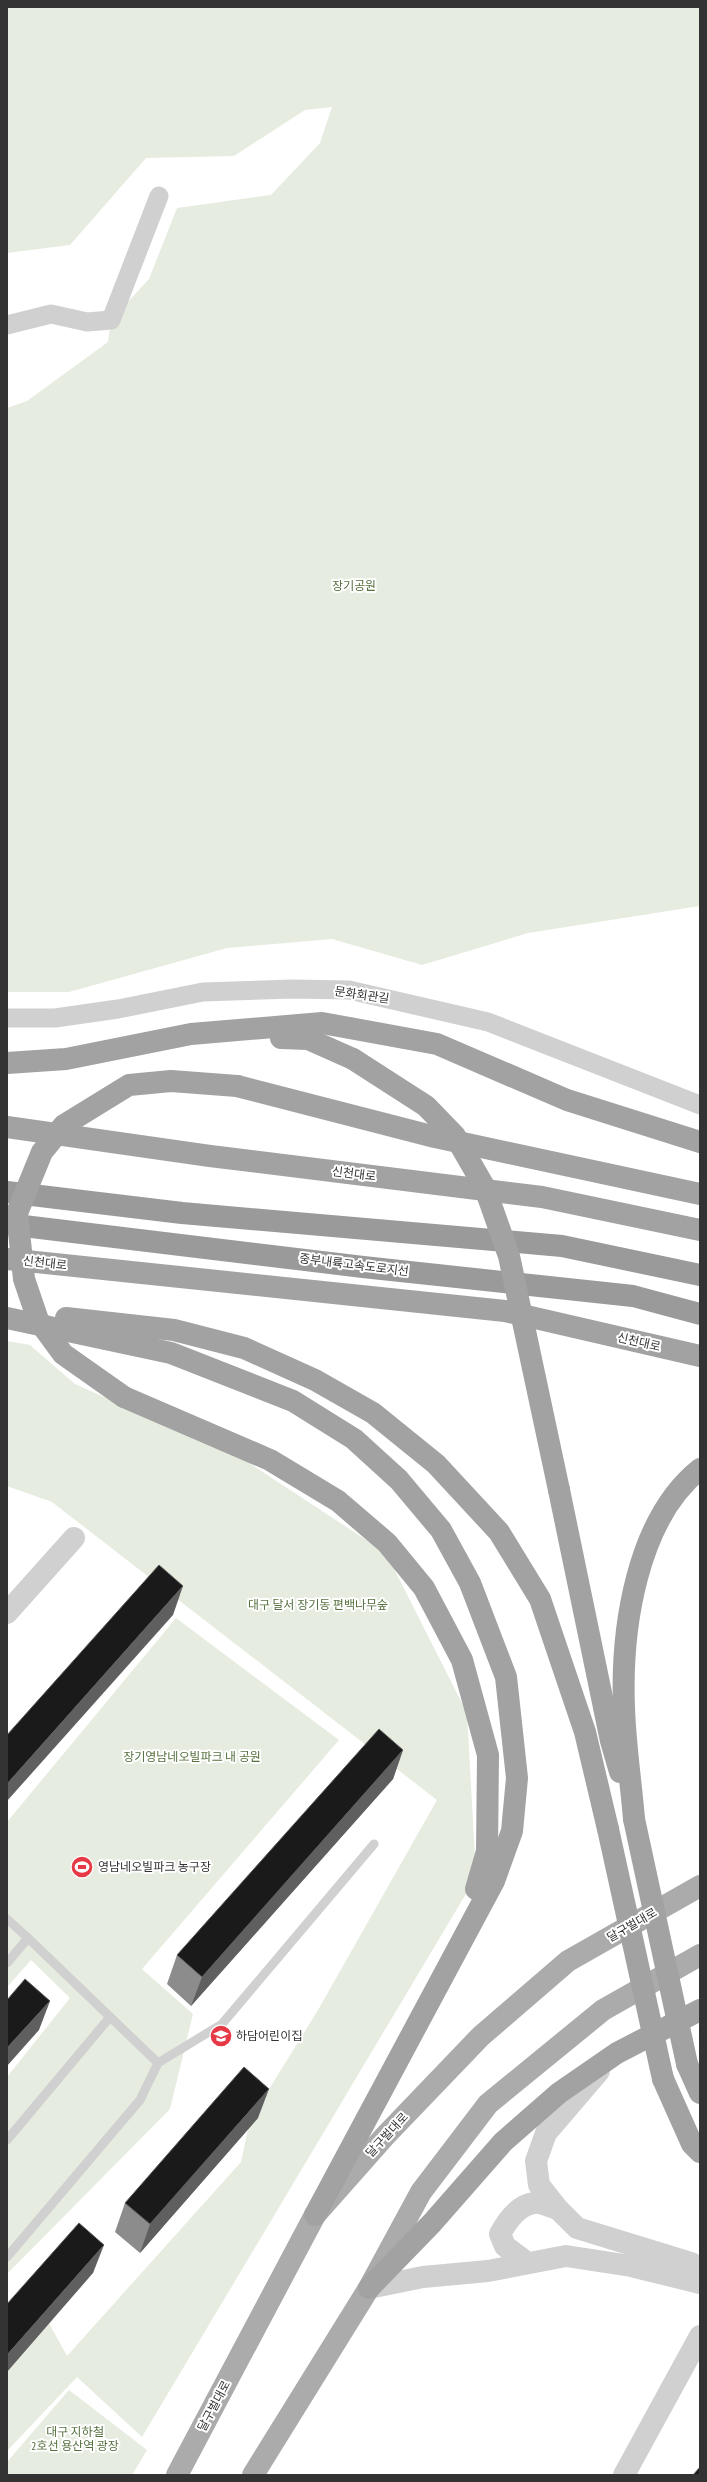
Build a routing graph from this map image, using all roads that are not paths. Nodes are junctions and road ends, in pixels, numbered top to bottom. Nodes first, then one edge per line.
1 (159, 196) dead end
2 (7, 325) edge
3 (7, 1018) edge
4 (191, 1034) junction
5 (7, 1063) edge
6 (695, 1099) edge
7 (7, 1127) edge
8 (700, 1142) edge
9 (7, 1192) edge
10 (700, 1194) edge
11 (7, 1224) edge
12 (700, 1230) edge
13 (7, 1259) edge
14 (700, 1275) edge
15 (7, 1311) edge
16 (700, 1314) edge
17 (7, 1318) edge
18 (700, 1356) edge
19 (700, 1469) edge
20 (74, 1538) dead end
21 (7, 1613) edge
22 (634, 1819) junction
23 (374, 1844) dead end
24 (700, 1886) edge
25 (7, 1919) edge
26 (462, 1936) junction
27 (28, 1938) junction
28 (700, 1955) edge
29 (7, 1963) edge
30 (700, 2010) edge
31 (110, 2017) junction
32 (617, 2053) junction
33 (158, 2063) junction
34 (700, 2093) edge
35 (7, 2140) edge
36 (700, 2152) edge
37 (558, 2209) junction
38 (315, 2215) junction
39 (7, 2257) edge
40 (526, 2262) junction
41 (700, 2270) edge
42 (700, 2283) edge
43 (369, 2288) junction
44 (700, 2336) edge
45 (176, 2475) edge
46 (253, 2475) edge
47 (624, 2475) edge

1 - 2 street
3 - 6 street, 문화회관길
4 - 5 highway
4 - 8 highway
4 - 22 highway, bridge
7 - 12 highway, 신천대로
9 - 14 highway
10 - 26 highway, bridge
11 - 16 highway, 중부내륙고속도로지선
13 - 18 highway, 신천대로
15 - 36 highway, bridge
17 - 26 highway
19 - 22 highway
20 - 21 street
22 - 34 highway, bridge
23 - 33 lane
24 - 38 main road, 달구벌대로
25 - 27 lane
26 - 38 highway
27 - 29 lane
27 - 31 lane
28 - 43 main road
30 - 32 highway
31 - 33 lane
31 - 35 lane
32 - 37 street
32 - 43 highway
33 - 39 lane
37 - 40 street
37 - 41 street
38 - 45 main road, 달구벌대로
40 - 42 street
40 - 43 street
43 - 46 main road
44 - 47 street

